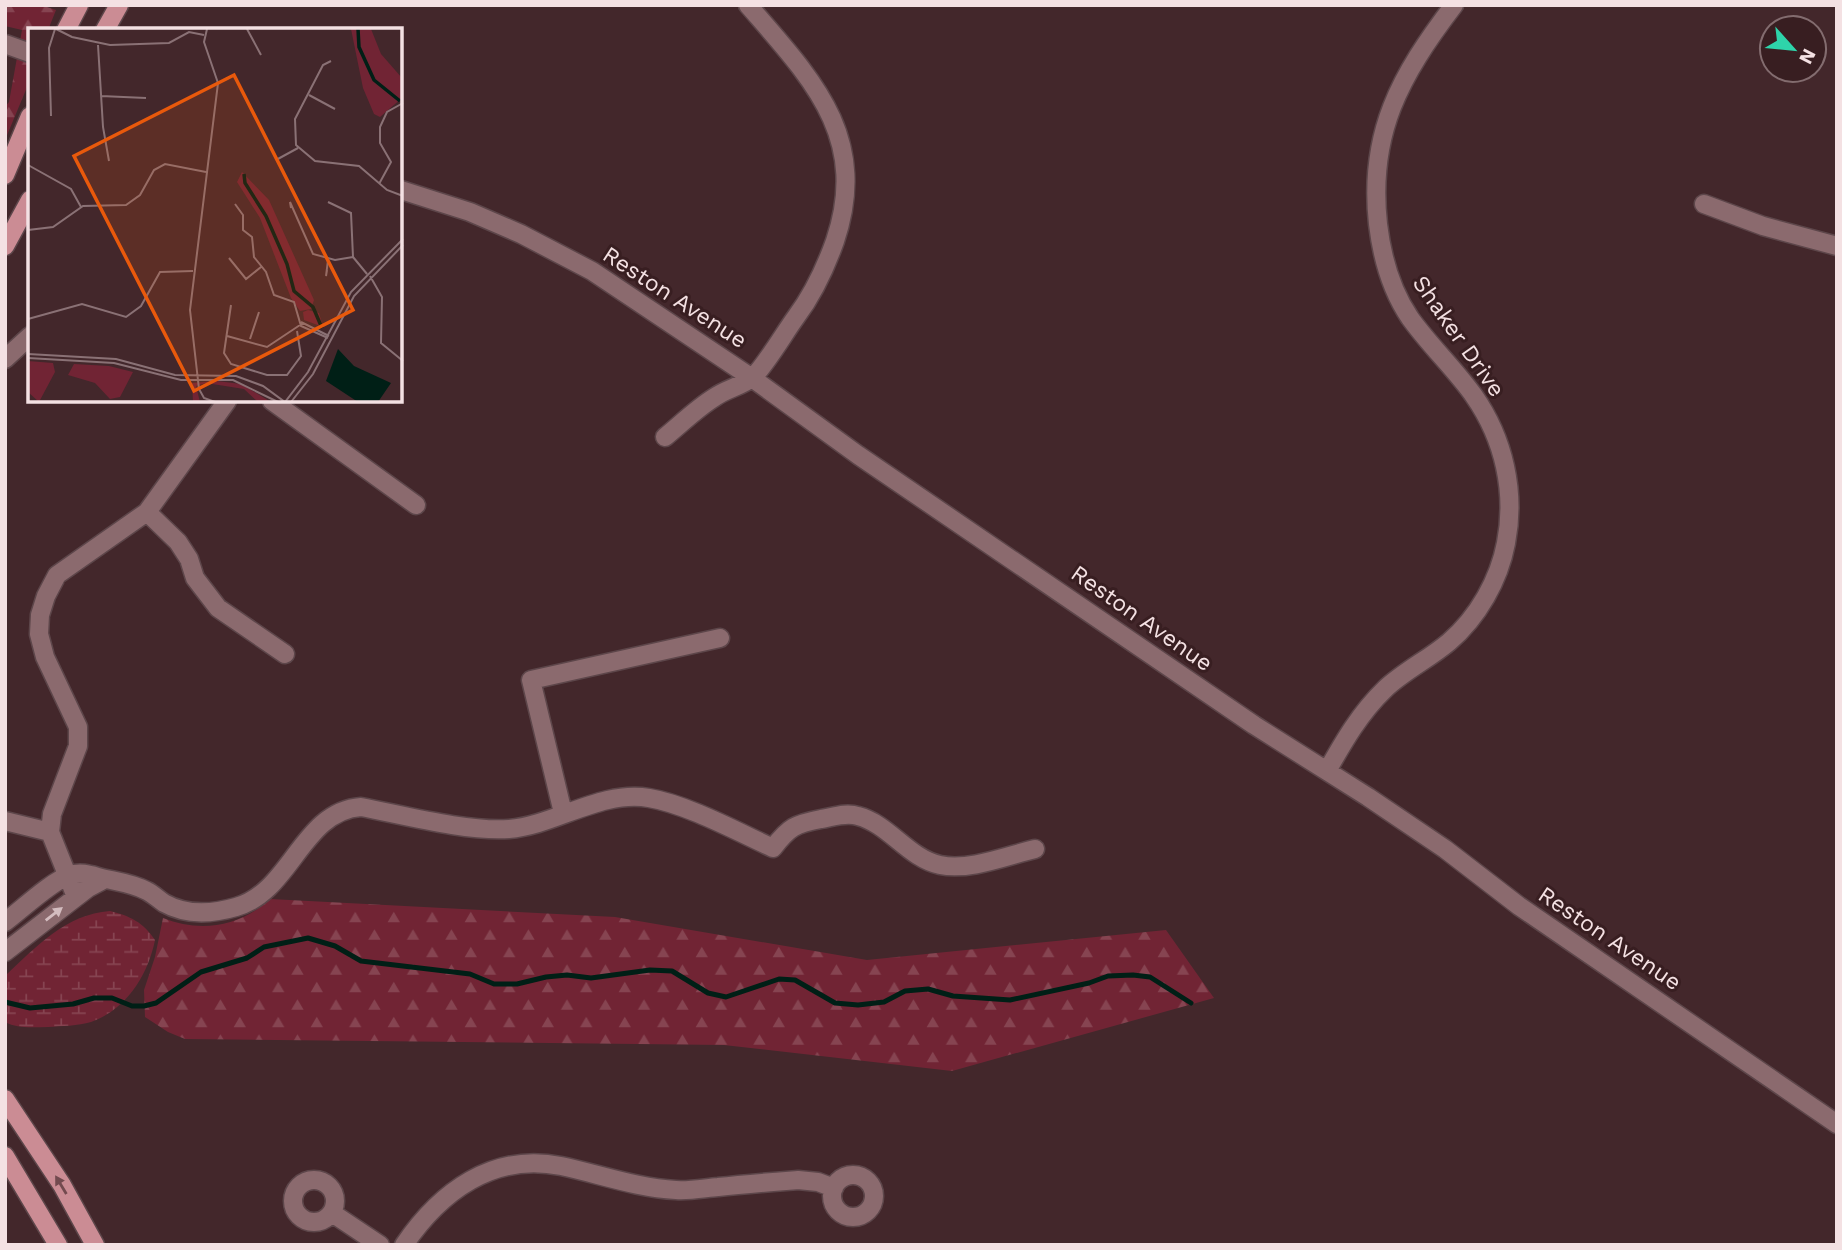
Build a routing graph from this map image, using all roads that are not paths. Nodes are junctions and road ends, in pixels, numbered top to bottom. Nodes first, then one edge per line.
1 (79, 5) edge
2 (118, 5) edge
3 (748, 5) edge
4 (1454, 5) edge
5 (67, 28) edge
6 (106, 28) edge
7 (5, 44) edge
8 (28, 52) edge
9 (28, 121) edge
10 (5, 175) edge
11 (402, 190) edge
12 (28, 204) edge
13 (1704, 204) dead end
14 (5, 246) edge
15 (1837, 246) edge
16 (28, 338) edge
17 (5, 359) edge
18 (752, 378) junction
19 (226, 402) edge
20 (273, 402) edge
21 (664, 437) dead end
22 (416, 505) dead end
23 (147, 512) junction
24 (720, 638) dead end
25 (285, 654) dead end
26 (1327, 771) junction
27 (563, 814) junction
28 (5, 821) edge
29 (50, 832) junction
30 (1035, 849) dead end
31 (68, 875) junction
32 (105, 879) junction
33 (76, 897) junction
34 (5, 922) edge
35 (5, 952) edge
36 (5, 1099) edge
37 (1837, 1124) edge
38 (5, 1157) edge
39 (834, 1188) dead end
40 (332, 1213) dead end
41 (58, 1245) edge
42 (95, 1245) edge
43 (380, 1245) edge
44 (404, 1245) edge

1 - 5 main road
2 - 6 main road
3 - 18 street
4 - 26 street, Shaker Drive
7 - 8 street
9 - 10 main road
11 - 18 street, Reston Avenue
12 - 14 main road
13 - 15 street
16 - 17 street
18 - 21 street
18 - 26 street, Reston Avenue
19 - 23 street
20 - 22 street
23 - 25 street
23 - 29 street
24 - 27 street
26 - 37 street, Reston Avenue
27 - 30 street
27 - 32 street
28 - 29 street
29 - 31 street
31 - 32 street
31 - 33 street
31 - 34 street
32 - 33 street
35 -> 33 street
42 -> 36 main road
38 - 41 main road
39 - 44 street
40 - 43 street

